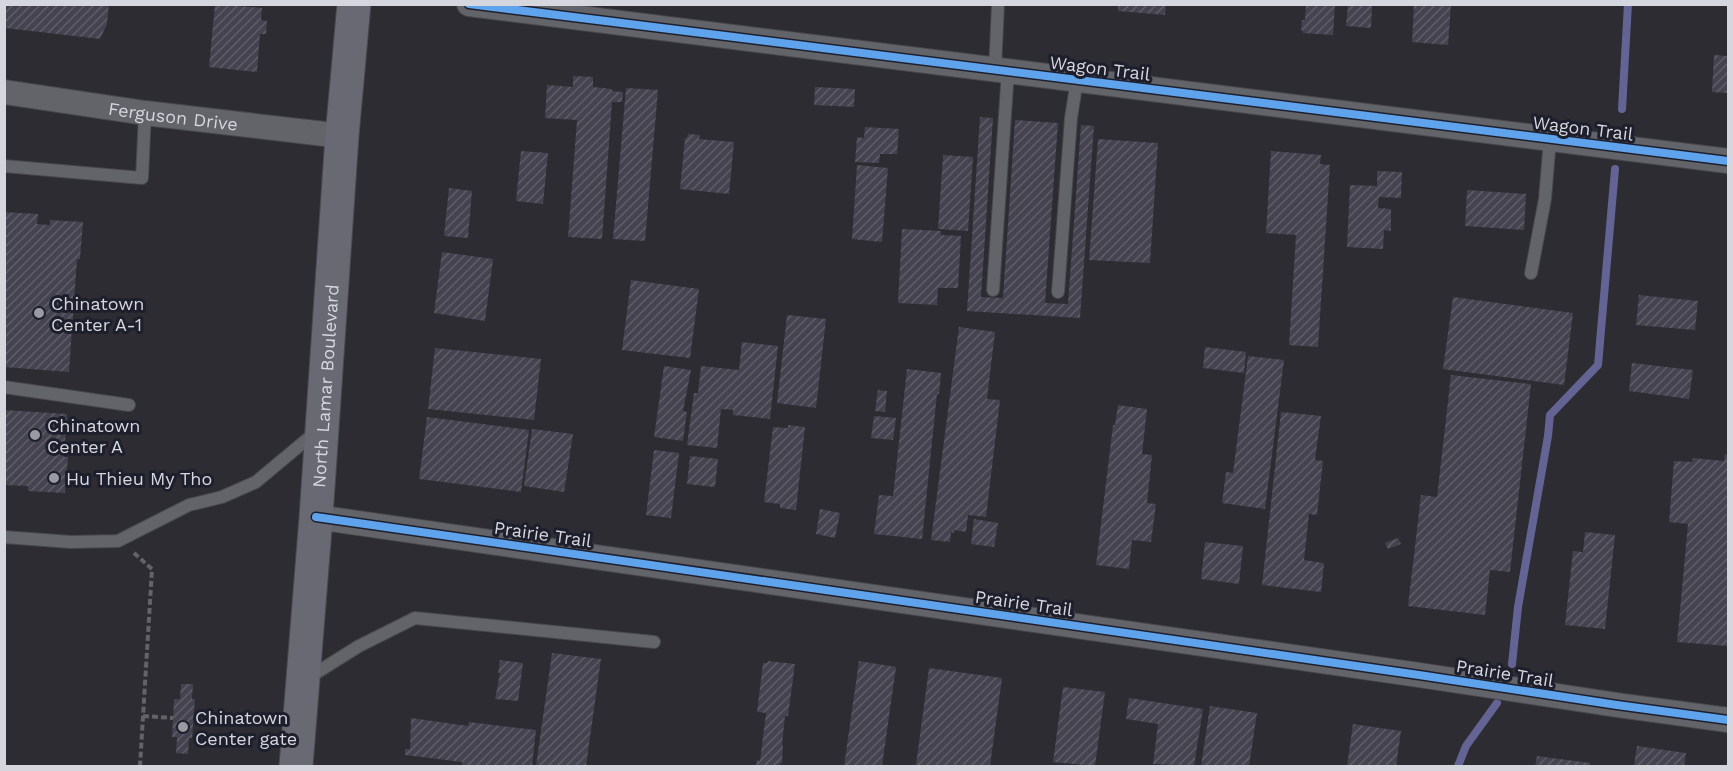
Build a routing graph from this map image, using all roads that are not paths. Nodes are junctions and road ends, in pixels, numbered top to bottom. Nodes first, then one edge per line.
1 (354, 4) edge
2 (469, 4) edge
3 (998, 4) edge
4 (1001, 71) junction
5 (1077, 80) junction
6 (4, 92) edge
7 (145, 113) junction
8 (342, 136) junction
9 (1551, 139) junction
10 (1728, 161) edge
11 (4, 166) edge
12 (1531, 273) dead end
13 (993, 290) dead end
14 (1058, 292) dead end
15 (4, 387) edge
16 (129, 405) dead end
17 (321, 428) junction
18 (316, 517) junction
19 (4, 537) edge
20 (654, 642) dead end
21 (302, 682) junction
22 (1728, 720) edge
23 (296, 766) edge

1 - 8 main road, North Lamar Boulevard
2 - 4 street, Wagon Trail
3 - 4 lane
4 - 5 street, Wagon Trail
4 - 13 lane
5 - 9 street, Wagon Trail
5 - 14 lane
6 - 7 street, Ferguson Drive
7 - 8 street, Ferguson Drive
7 - 11 lane
8 - 17 main road, North Lamar Boulevard
9 - 10 street, Wagon Trail
9 - 12 lane
15 - 16 lane
17 - 18 main road, North Lamar Boulevard
17 - 19 lane
18 - 21 main road, North Lamar Boulevard
18 - 22 street, Prairie Trail
20 - 21 lane
21 - 23 main road, North Lamar Boulevard

